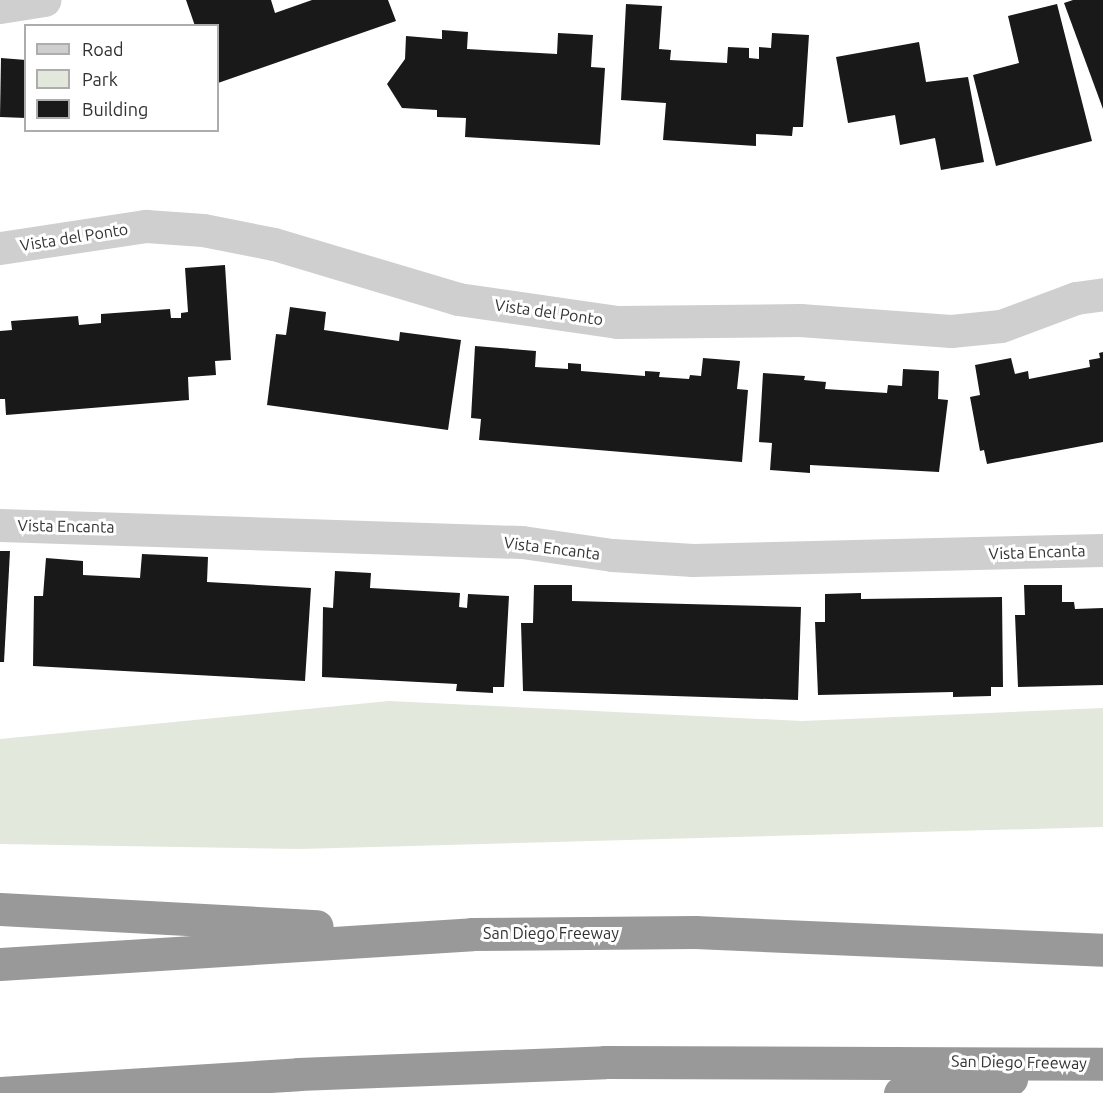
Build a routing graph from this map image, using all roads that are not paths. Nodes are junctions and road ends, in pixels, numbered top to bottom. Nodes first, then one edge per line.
1 (44, 0) edge
2 (0, 7) edge
3 (0, 248) edge
4 (1103, 294) edge
5 (0, 525) edge
6 (1103, 550) edge
7 (0, 909) edge
8 (472, 934) junction
9 (1103, 950) edge
10 (0, 964) edge
11 (1103, 1066) edge
12 (0, 1093) edge
13 (900, 1093) edge

1 - 2 street
3 - 4 street, Vista del Ponto
5 - 6 street, Vista Encanta
7 - 8 highway
8 - 9 highway, San Diego Freeway
8 - 10 highway, San Diego Freeway
11 - 12 highway, San Diego Freeway
11 - 13 highway

